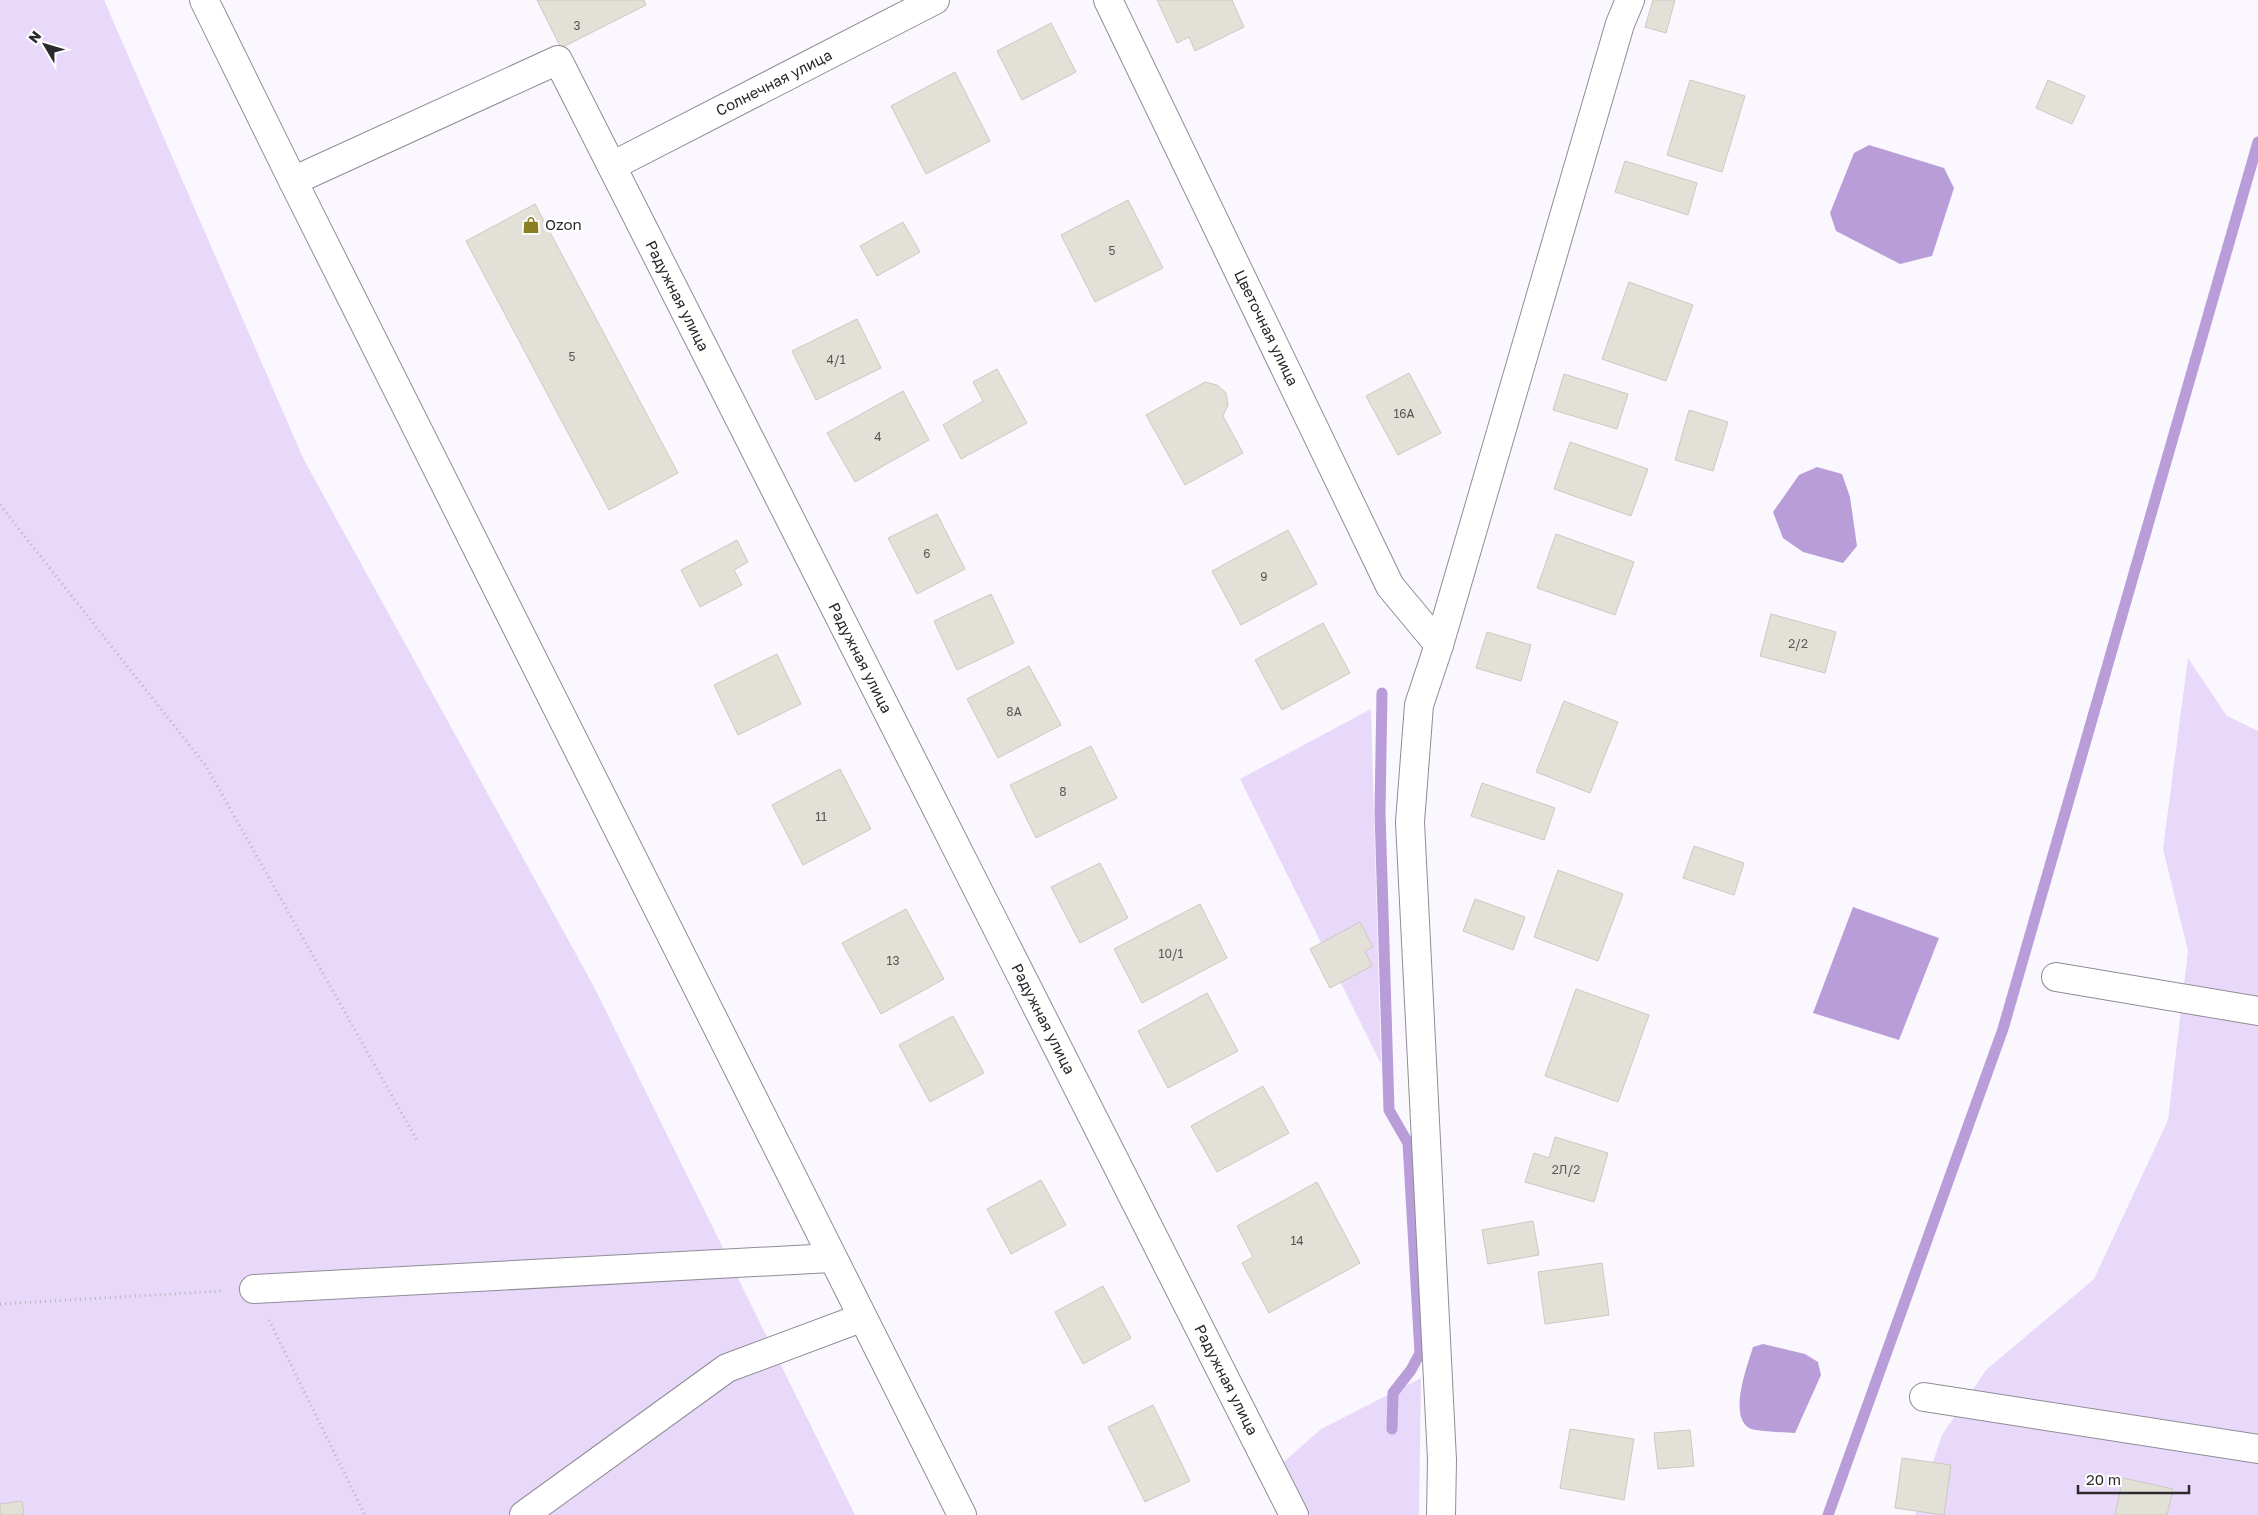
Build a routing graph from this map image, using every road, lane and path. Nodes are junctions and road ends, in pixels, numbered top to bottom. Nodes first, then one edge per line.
1 (204, 0) edge
2 (935, 0) edge
3 (1108, 0) edge
4 (1630, 0) edge
5 (612, 166) junction
6 (292, 181) junction
7 (0, 505) edge
8 (1439, 645) junction
9 (2056, 977) dead end
10 (2258, 1010) edge
11 (418, 1142) dead end
12 (832, 1258) junction
13 (254, 1289) junction
14 (0, 1304) edge
15 (862, 1318) junction
16 (1924, 1397) dead end
17 (2258, 1449) edge
18 (365, 1515) edge
19 (524, 1515) edge
20 (962, 1515) edge
21 (1294, 1515) edge
22 (1441, 1515) edge

1 - 6 street
2 - 5 street, Солнечная улица
3 - 8 street, Цветочная улица
4 - 8 street
5 - 6 street, Радужная улица
5 - 21 street, Радужная улица
6 - 12 street
7 - 11 path
8 - 22 street
9 - 10 street
12 - 13 street
12 - 15 street
13 - 14 path
13 - 18 path
15 - 19 street
15 - 20 street
16 - 17 street

